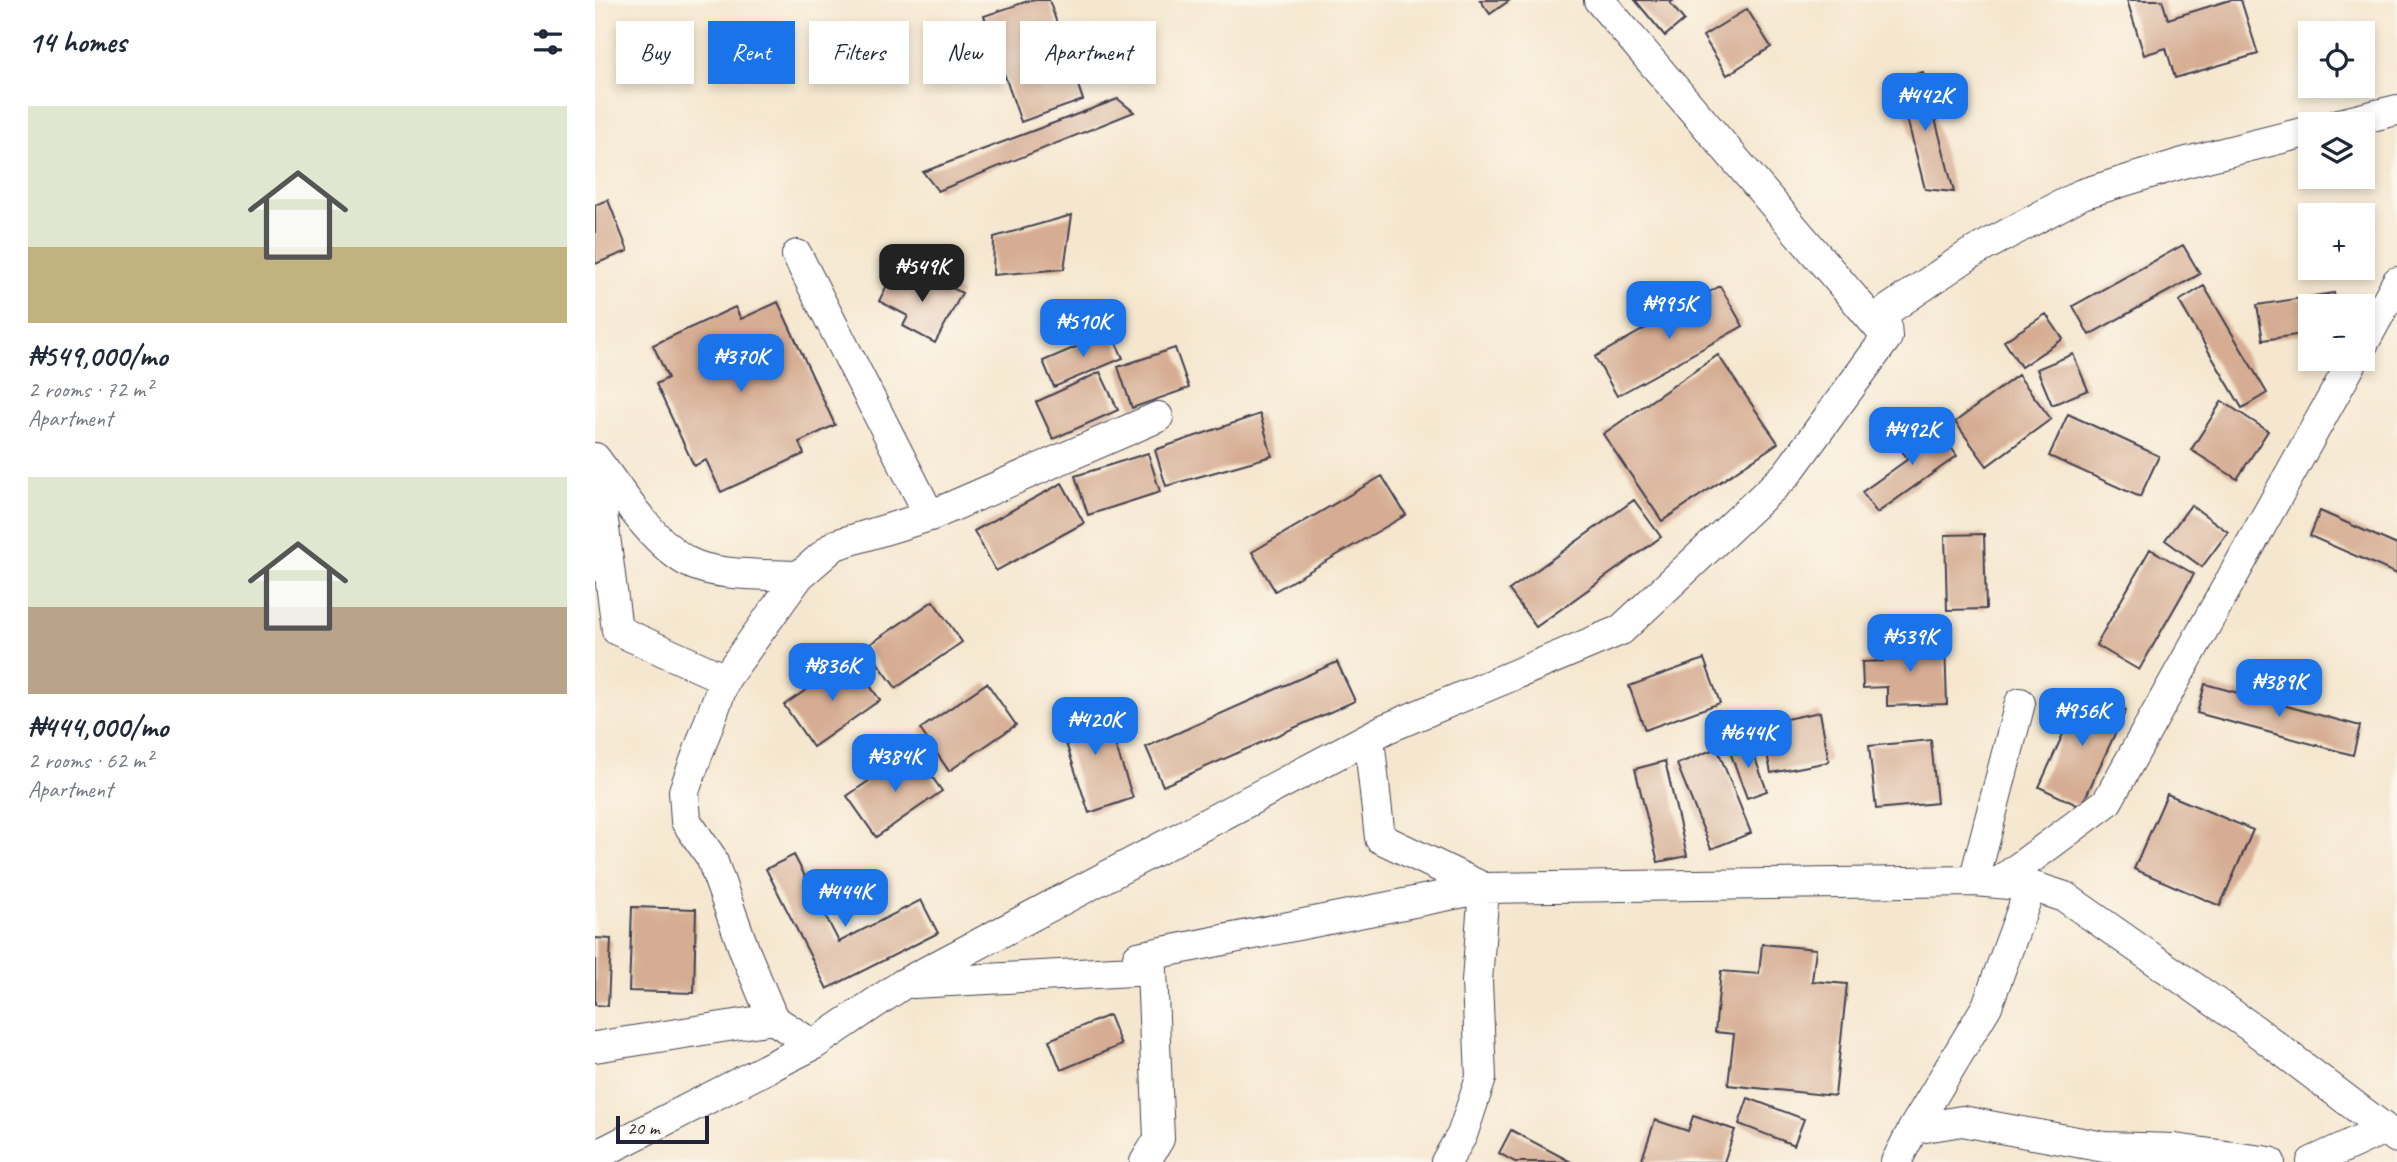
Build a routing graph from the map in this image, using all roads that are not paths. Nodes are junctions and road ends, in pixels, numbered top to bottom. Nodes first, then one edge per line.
1 (1599, 0) edge
2 (2397, 110) edge
3 (2375, 115) edge
4 (2298, 134) edge
5 (797, 256) dead end
6 (2397, 282) edge
7 (2375, 322) edge
8 (1887, 337) junction
9 (2347, 371) edge
10 (1158, 417) dead end
11 (595, 458) edge
12 (930, 516) junction
13 (799, 576) junction
14 (725, 680) junction
15 (2020, 702) dead end
16 (1369, 738) junction
17 (1986, 882) junction
18 (2031, 886) junction
19 (1484, 888) junction
20 (1152, 970) junction
21 (903, 984) junction
22 (773, 1018) junction
23 (813, 1045) junction
24 (595, 1047) edge
25 (1913, 1129) junction
26 (2391, 1133) edge
27 (595, 1156) edge
28 (1145, 1162) edge
29 (1446, 1162) edge
30 (1896, 1162) edge
31 (2270, 1162) edge
32 (2312, 1162) edge

1 - 8 street
2 - 3 street
4 - 8 street
5 - 12 street
6 - 7 street
8 - 16 street
9 - 17 street
10 - 12 street
11 - 13 street
11 - 14 street
12 - 13 street
13 - 14 street
14 - 22 street
15 - 17 street
16 - 19 street
16 - 21 street
17 - 18 street
17 - 19 street
18 - 25 street
18 - 26 street
19 - 20 street
19 - 29 street
20 - 21 street
20 - 28 street
21 - 23 street
22 - 23 street
22 - 24 street
23 - 27 street
25 - 30 street
25 - 31 street
26 - 32 street

